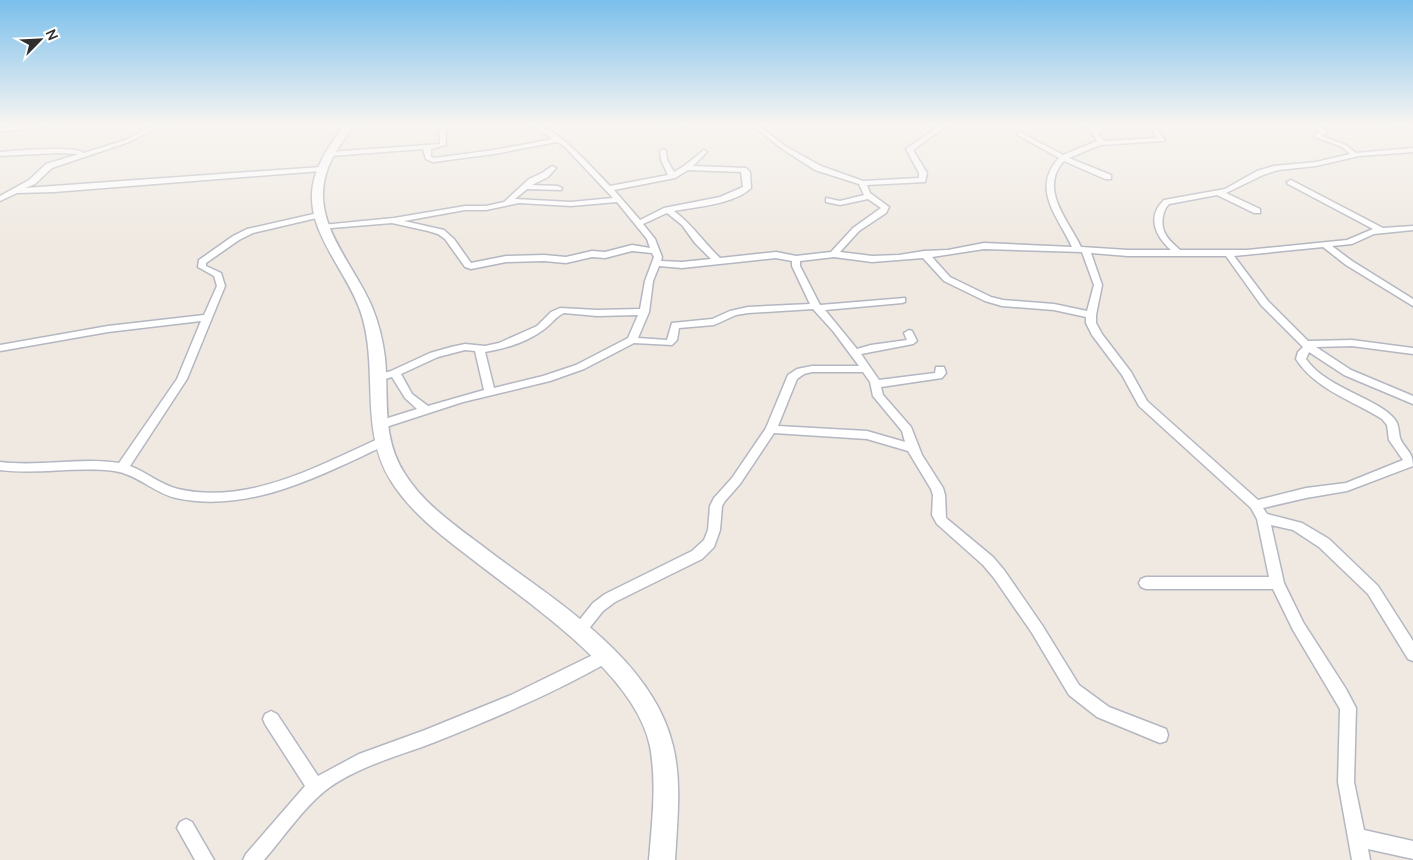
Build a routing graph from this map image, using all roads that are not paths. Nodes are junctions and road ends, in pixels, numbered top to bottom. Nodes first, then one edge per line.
1 (55, 164) edge
2 (297, 164) edge
3 (325, 164) edge
4 (583, 164) edge
5 (666, 164) edge
6 (691, 164) edge
7 (812, 164) edge
8 (918, 164) edge
9 (1059, 164) edge
10 (1077, 164) edge
11 (1315, 164) edge
12 (552, 168) dead end
13 (687, 168) junction
14 (672, 176) junction
15 (1108, 178) dead end
16 (1291, 182) dead end
17 (862, 183) junction
18 (526, 187) junction
19 (558, 188) dead end
20 (608, 189) junction
21 (14, 191) junction
22 (1219, 193) junction
23 (870, 196) junction
24 (0, 199) edge
25 (619, 200) junction
26 (829, 200) dead end
27 (505, 204) junction
28 (667, 210) junction
29 (1257, 211) dead end
30 (394, 220) junction
31 (320, 221) junction
32 (638, 224) junction
33 (1413, 228) edge
34 (1380, 230) junction
35 (1325, 244) junction
36 (1082, 251) junction
37 (656, 252) junction
38 (1177, 252) junction
39 (834, 254) junction
40 (924, 254) junction
41 (1229, 254) junction
42 (796, 259) junction
43 (718, 260) junction
44 (655, 263) junction
45 (902, 300) dead end
46 (1413, 303) edge
47 (816, 307) junction
48 (644, 312) junction
49 (1091, 315) junction
50 (207, 318) junction
51 (909, 333) dead end
52 (632, 340) junction
53 (1307, 345) junction
54 (0, 348) edge
55 (479, 348) junction
56 (1413, 351) edge
57 (854, 353) junction
58 (865, 369) junction
59 (940, 369) dead end
60 (387, 375) junction
61 (875, 384) junction
62 (490, 393) junction
63 (1413, 400) edge
64 (429, 410) junction
65 (771, 429) junction
66 (380, 434) junction
67 (912, 448) junction
68 (1412, 462) edge
69 (0, 466) edge
70 (122, 468) junction
71 (1255, 505) junction
72 (1263, 518) junction
73 (1146, 583) dead end
74 (1277, 583) junction
75 (578, 632) junction
76 (1413, 654) edge
77 (605, 656) junction
78 (271, 719) dead end
79 (1160, 735) dead end
80 (316, 787) junction
81 (186, 828) dead end
82 (1356, 837) junction
83 (1413, 850) edge
84 (205, 860) edge
85 (252, 860) edge
86 (662, 860) edge
87 (1361, 860) edge

1 - 21 street
2 - 21 street
3 - 31 street
4 - 20 street
5 - 14 street
6 - 13 street
7 - 17 street
8 - 17 street
9 - 36 street
10 - 15 street
11 - 22 street
12 - 18 street
13 - 14 street
13 - 28 street
14 - 20 street
16 - 34 street
17 - 23 street
18 - 19 street
18 - 27 street
20 - 25 street
21 - 24 street
22 - 29 street
22 - 38 street
23 - 26 street
23 - 39 street
25 - 27 street
25 - 32 street
27 - 30 street
28 - 32 street
28 - 43 street
30 - 31 street
30 - 37 street
31 - 50 street
31 - 60 street
32 - 37 street
33 - 34 street
34 - 35 street
35 - 41 street
35 - 46 street
36 - 38 street
36 - 40 street
36 - 49 street
37 - 44 street
38 - 41 street
39 - 40 street
39 - 42 street
40 - 49 street
41 - 53 street
42 - 43 street
42 - 47 street
43 - 44 street
44 - 48 street
45 - 47 street
47 - 52 street
47 - 57 street
48 - 52 street
48 - 55 street
49 - 71 street
50 - 54 street
50 - 70 street
51 - 57 street
52 - 62 street
53 - 56 street
53 - 63 street
53 - 68 street
55 - 60 street
55 - 62 street
57 - 58 street
58 - 61 street
58 - 65 street
59 - 61 street
60 - 64 street
60 - 66 street
61 - 67 street
62 - 64 street
64 - 66 street
65 - 67 street
65 - 75 street
66 - 70 street
66 - 75 street
67 - 79 street
68 - 71 street
69 - 70 street
71 - 72 street
72 - 74 street
72 - 76 street
73 - 74 street
74 - 82 street
75 - 77 street
77 - 80 street
77 - 86 street
78 - 80 street
80 - 85 street
81 - 84 street
82 - 83 street
82 - 87 street

